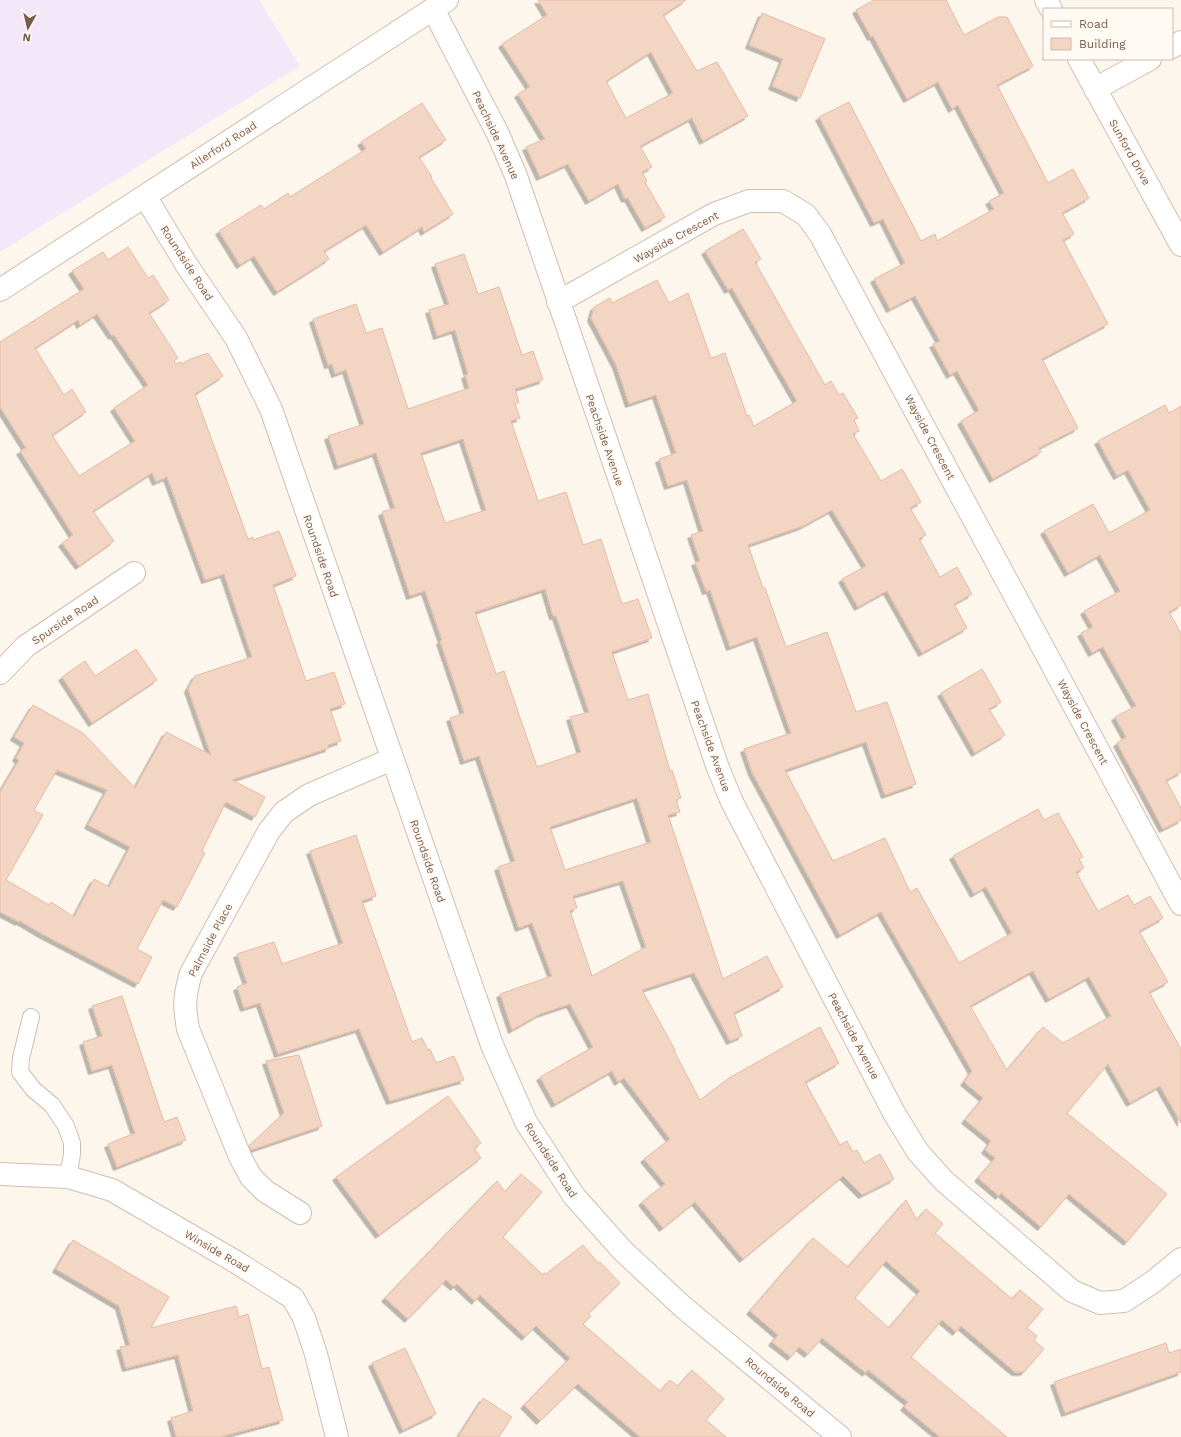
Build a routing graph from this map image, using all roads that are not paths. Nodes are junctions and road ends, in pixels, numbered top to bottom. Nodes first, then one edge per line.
1 (440, 4) edge
2 (1080, 60) edge
3 (1148, 60) edge
4 (1096, 89) junction
5 (145, 196) junction
6 (1181, 245) edge
7 (0, 290) edge
8 (558, 302) junction
9 (134, 574) dead end
10 (0, 673) edge
11 (392, 759) junction
12 (1181, 904) edge
13 (32, 1017) dead end
14 (0, 1174) edge
15 (68, 1177) junction
16 (300, 1213) dead end
17 (1181, 1259) edge
18 (337, 1437) edge
19 (840, 1437) edge

1 - 5 street, Allerford Road
1 - 8 street, Peachside Avenue
2 - 4 street, Sunford Drive
3 - 4 street
4 - 6 street, Sunford Drive
5 - 7 street, Allerford Road
5 - 11 street, Roundside Road
8 - 12 street, Wayside Crescent
8 - 17 street, Peachside Avenue
9 - 10 street, Spurside Road
11 - 16 street, Palmside Place
11 - 19 street, Roundside Road
13 - 15 lane
14 - 15 street, Winside Road
15 - 18 street, Winside Road

